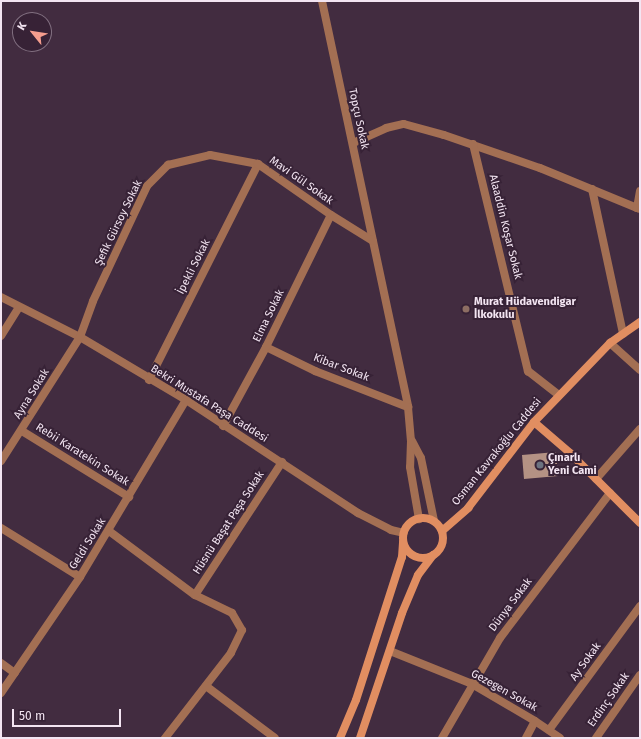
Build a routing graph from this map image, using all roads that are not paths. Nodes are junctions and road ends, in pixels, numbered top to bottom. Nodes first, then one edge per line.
1 (322, 1) edge
2 (352, 143) junction
3 (473, 144) junction
4 (258, 164) junction
5 (592, 189) junction
6 (640, 191) edge
7 (638, 208) edge
8 (331, 215) junction
9 (373, 241) junction
10 (1, 297) edge
11 (19, 307) junction
12 (640, 322) edge
13 (623, 334) junction
14 (1, 336) edge
15 (80, 337) junction
16 (610, 344) junction
17 (266, 347) junction
18 (640, 370) edge
19 (149, 380) junction
20 (559, 395) junction
21 (186, 400) junction
22 (408, 407) junction
23 (534, 422) junction
24 (223, 426) junction
25 (640, 429) edge
26 (22, 431) junction
27 (411, 441) junction
28 (1, 461) edge
29 (282, 462) junction
30 (596, 479) junction
31 (610, 493) junction
32 (129, 497) junction
33 (419, 518) junction
34 (434, 521) junction
35 (640, 523) edge
36 (1, 528) edge
37 (109, 531) junction
38 (442, 531) junction
39 (404, 533) junction
40 (403, 542) junction
41 (432, 555) junction
42 (80, 578) junction
43 (195, 595) junction
44 (640, 606) edge
45 (390, 651) junction
46 (1, 663) edge
47 (15, 673) junction
48 (640, 675) edge
49 (472, 684) junction
50 (206, 686) junction
51 (1, 694) edge
52 (536, 721) junction
53 (549, 730) junction
54 (165, 738) edge
55 (275, 738) edge
56 (340, 738) edge
57 (360, 738) edge
58 (442, 738) edge
59 (526, 738) edge
60 (560, 738) edge
61 (596, 738) edge

1 - 2 street, Topçu Sokak
2 - 3 street
2 - 9 street, Topçu Sokak
3 - 5 street
3 - 20 street, Alaaddin Koşar Sokak
4 - 8 street, Mavi Gül Sokak
4 - 15 street, Şefik Gürsoy Sokak
4 - 19 street, İpekli Sokak
5 - 7 street
5 - 13 street
6 - 7 street
8 - 9 street
8 - 17 street, Elma Sokak
9 - 22 street, Topçu Sokak
10 - 11 street, Bekri Mustafa Paşa Caddesi
11 - 14 street
11 - 15 street, Bekri Mustafa Paşa Caddesi
12 - 13 street, Osman Kavrakoğlu Caddesi
13 - 16 street, Osman Kavrakoğlu Caddesi
15 - 19 street, Bekri Mustafa Paşa Caddesi
15 - 26 street, Ayna Sokak
16 - 18 street
16 - 20 street, Osman Kavrakoğlu Caddesi
17 - 22 street, Kibar Sokak
17 - 24 street, Elma Sokak
19 - 21 street, Bekri Mustafa Paşa Caddesi
20 - 23 street, Osman Kavrakoğlu Caddesi
21 - 24 street, Bekri Mustafa Paşa Caddesi
21 - 32 street, Geldi Sokak
22 - 27 street, Topçu Sokak
23 - 30 street
23 - 38 street, Osman Kavrakoğlu Caddesi
24 - 29 street, Bekri Mustafa Paşa Caddesi
25 - 30 street
26 - 28 street, Ayna Sokak
26 - 32 street, Rebii Karatekin Sokak
27 - 33 street, Topçu Sokak
27 - 34 street, Topçu Sokak
29 - 39 street, Bekri Mustafa Paşa Caddesi
29 - 43 street, Hüsnü Başat Paşa Sokak
30 - 31 street
31 - 35 street
31 - 49 street, Dünya Sokak
32 - 37 street, Geldi Sokak
33 - 34 street
33 - 39 street
34 - 38 street
36 - 42 street
37 - 42 street, Geldi Sokak
37 - 43 street
38 - 41 street
39 - 40 street
40 - 41 street
40 - 56 street
41 - 45 street
42 - 47 street, Geldi Sokak
43 - 50 street
44 - 53 street, Ay Sokak
45 - 49 street, Gezegen Sokak
45 - 57 street
46 - 47 street
47 - 51 street, Geldi Sokak
48 - 61 street, Erdinç Sokak
49 - 52 street, Gezegen Sokak
49 - 58 street, Dünya Sokak
50 - 54 street
50 - 55 street
52 - 53 street, Gezegen Sokak
52 - 59 street
53 - 60 street, Gezegen Sokak

